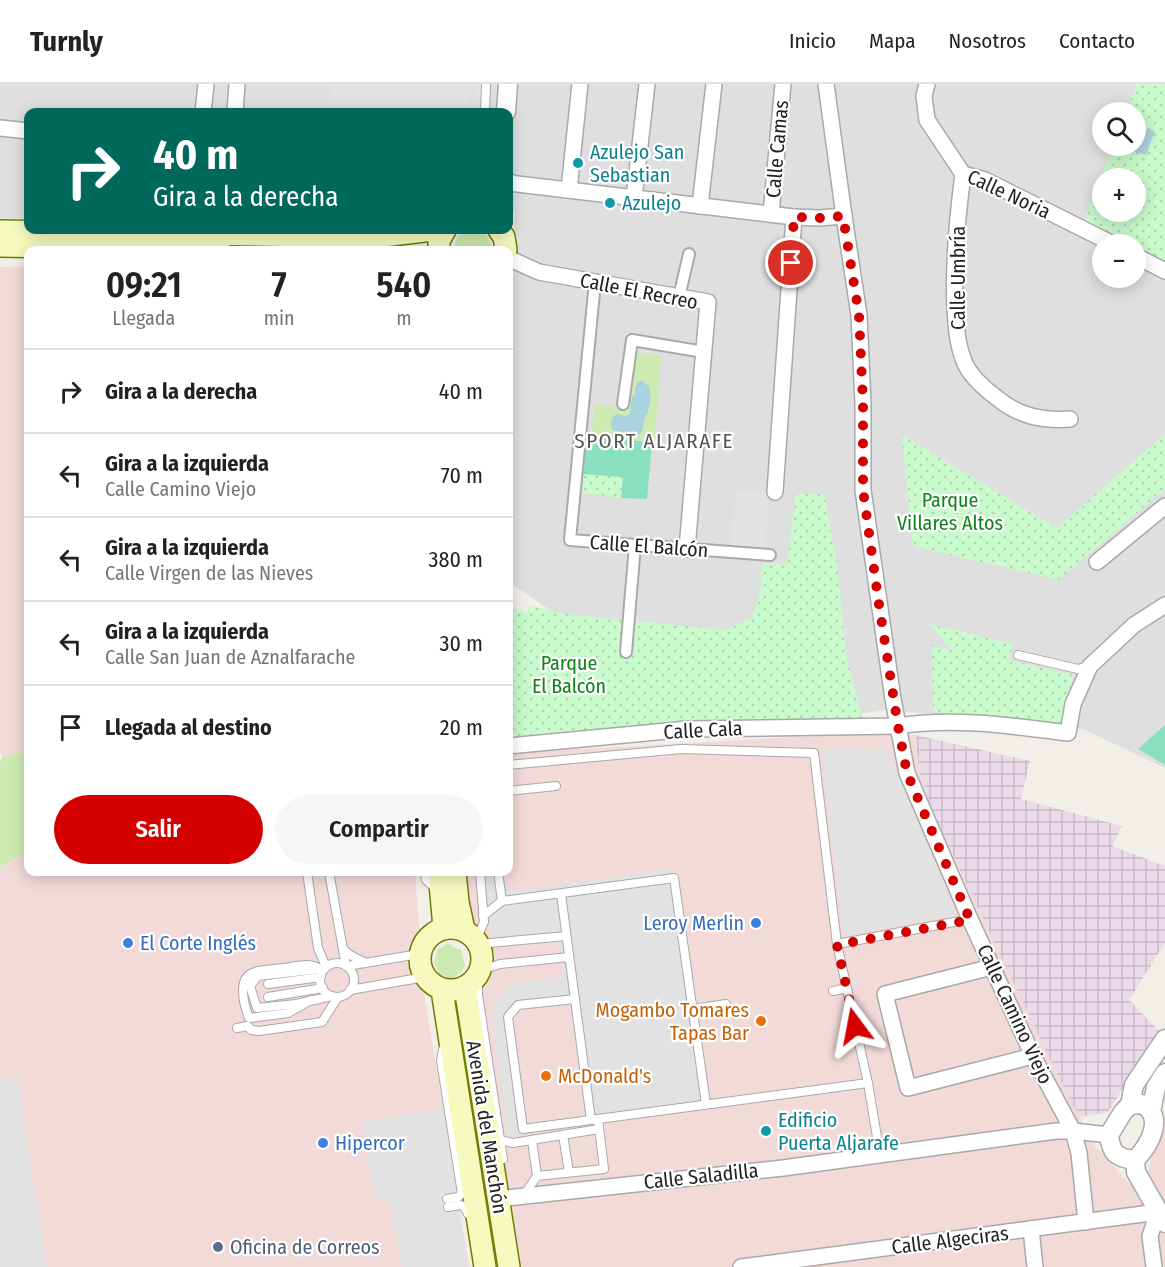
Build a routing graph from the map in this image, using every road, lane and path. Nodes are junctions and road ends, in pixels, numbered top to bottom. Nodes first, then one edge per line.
1 (206, 84) edge
2 (237, 84) edge
3 (486, 84) edge
4 (508, 84) edge
5 (580, 84) edge
6 (647, 84) edge
7 (714, 84) edge
8 (783, 84) edge
9 (826, 84) edge
10 (927, 84) edge
11 (203, 108) edge
12 (235, 108) edge
13 (485, 108) edge
14 (506, 108) edge
15 (0, 128) edge
16 (24, 131) edge
17 (963, 174) junction
18 (513, 184) edge
19 (570, 190) junction
20 (634, 198) junction
21 (700, 206) junction
22 (771, 214) junction
23 (843, 216) junction
24 (794, 217) junction
25 (0, 231) edge
26 (24, 232) edge
27 (95, 234) edge
28 (394, 234) edge
29 (1093, 234) edge
30 (221, 238) edge
31 (0, 246) edge
32 (513, 248) edge
33 (688, 254) dead end
34 (1146, 261) edge
35 (1165, 271) edge
36 (595, 282) junction
37 (679, 297) junction
38 (704, 352) junction
39 (623, 404) dead end
40 (1070, 419) dead end
41 (775, 492) dead end
42 (1165, 506) edge
43 (635, 545) junction
44 (687, 549) junction
45 (770, 555) dead end
46 (1097, 562) dead end
47 (1165, 605) edge
48 (626, 652) dead end
49 (1018, 655) dead end
50 (1090, 666) junction
51 (898, 726) junction
52 (513, 746) edge
53 (513, 765) edge
54 (556, 786) dead end
55 (513, 790) edge
56 (308, 876) edge
57 (330, 876) edge
58 (426, 876) edge
59 (439, 876) edge
60 (455, 876) edge
61 (480, 876) edge
62 (498, 876) edge
63 (441, 894) junction
64 (561, 894) junction
65 (501, 900) junction
66 (483, 916) junction
67 (970, 920) junction
68 (466, 935) junction
69 (566, 936) junction
70 (837, 945) junction
71 (343, 949) junction
72 (420, 954) junction
73 (569, 957) junction
74 (366, 963) junction
75 (347, 966) junction
76 (992, 967) junction
77 (323, 971) junction
78 (425, 977) junction
79 (474, 978) junction
80 (268, 984) dead end
81 (323, 988) junction
82 (847, 988) junction
83 (350, 990) junction
84 (442, 990) junction
85 (833, 991) dead end
86 (335, 996) junction
87 (268, 997) dead end
88 (575, 999) junction
89 (311, 1000) junction
90 (726, 1004) dead end
91 (693, 1009) junction
92 (249, 1022) junction
93 (447, 1024) junction
94 (237, 1028) dead end
95 (1165, 1039) edge
96 (1033, 1056) junction
97 (1165, 1072) edge
98 (868, 1083) junction
99 (706, 1104) junction
100 (1130, 1105) junction
101 (1159, 1116) edge
102 (594, 1120) junction
103 (523, 1129) junction
104 (599, 1129) junction
105 (1073, 1131) junction
106 (563, 1135) junction
107 (1109, 1135) junction
108 (500, 1140) junction
109 (528, 1141) junction
110 (880, 1155) junction
111 (1135, 1160) junction
112 (503, 1163) dead end
113 (569, 1172) junction
114 (537, 1176) junction
115 (509, 1197) junction
116 (1162, 1218) edge
117 (1086, 1222) junction
118 (470, 1224) dead end
119 (1031, 1229) junction
120 (790, 1264) edge
121 (484, 1267) edge
122 (509, 1267) edge
123 (741, 1267) edge
124 (1035, 1267) edge
125 (1154, 1267) edge

1 - 11 street
2 - 12 street
3 - 13 lane
4 - 14 street
5 - 19 street
6 - 20 street
7 - 21 street
8 - 22 street, Calle Camas
9 - 23 street, Calle Camino Viejo
10 - 17 street, Calle Noria
15 - 16 street
17 - 29 street, Calle Noria
17 - 40 street, Calle Umbría
18 - 19 street
19 - 20 street
20 - 21 street
21 - 22 street
22 - 24 street
23 - 24 street
23 - 51 street, Calle Camino Viejo
24 - 41 street
25 - 26 main road
27 - 30 main road
28 - 30 main road
30 - 31 main road
32 - 36 street, Calle El Recreo
33 - 37 street
34 - 35 street
36 - 37 street, Calle El Recreo
36 - 43 street, Calle El Balcón
37 - 38 street, Calle El Recreo
38 - 39 street
38 - 44 street, Calle El Recreo
42 - 46 street
43 - 44 street, Calle El Balcón
43 - 48 street
44 - 45 street, Calle El Balcón
47 - 50 street
49 - 50 lane
50 - 51 street, Calle Cala
51 - 52 street, Calle Cala
51 - 67 street, Calle Camino Viejo
53 - 70 lane
54 - 55 lane
56 - 77 lane
57 - 71 lane
58 - 63 lane
59 - 63 main road
60 - 68 main road
61 - 66 lane
62 - 65 lane
63 - 68 main road
64 - 65 lane
64 - 69 lane
64 - 91 lane
65 - 66 lane
66 - 68 lane
67 - 70 lane
67 - 76 street, Calle Camino Viejo
68 - 69 lane
68 - 72 main road
68 - 79 main road
69 - 73 lane
70 - 82 lane
71 - 74 lane
71 - 75 lane
72 - 74 lane
72 - 78 main road
73 - 79 lane
73 - 88 lane
74 - 75 lane
75 - 77 lane
75 - 83 lane
76 - 96 street, Calle Camino Viejo
76 - 96 street
77 - 80 lane
77 - 81 lane
77 - 89 lane
77 - 92 lane
78 - 83 lane
78 - 84 main road
79 - 84 main road
79 - 108 lane
79 - 115 main road, Avenida del Manchón
81 - 86 lane
81 - 87 lane
82 - 85 lane
82 - 98 lane
83 - 86 lane
84 - 93 main road, Avenida del Manchón
86 - 89 lane
86 - 92 lane
88 - 102 lane
88 - 103 lane
89 - 92 lane
90 - 91 lane
91 - 99 lane
92 - 94 lane
93 - 118 lane
93 - 121 main road, Avenida del Manchón
95 - 100 street
96 - 105 street, Calle Camino Viejo
97 - 101 street
98 - 99 lane
98 - 110 lane
99 - 102 lane
100 - 101 street
100 - 107 street
101 - 111 street
102 - 103 lane
102 - 104 lane
103 - 109 lane
104 - 106 lane
104 - 113 lane
105 - 107 street
105 - 110 street, Calle Saladilla
105 - 117 street, Calle Camino Viejo
106 - 109 lane
106 - 113 lane
107 - 111 street
108 - 109 lane
108 - 112 lane
109 - 114 lane
110 - 115 street, Calle Saladilla
111 - 116 street
113 - 114 lane
114 - 115 lane
115 - 122 main road, Avenida del Manchón
116 - 117 street, Calle Algeciras
116 - 125 street
117 - 119 street, Calle Algeciras
119 - 120 street, Calle Algeciras
119 - 124 street
120 - 123 street, Calle Algeciras

